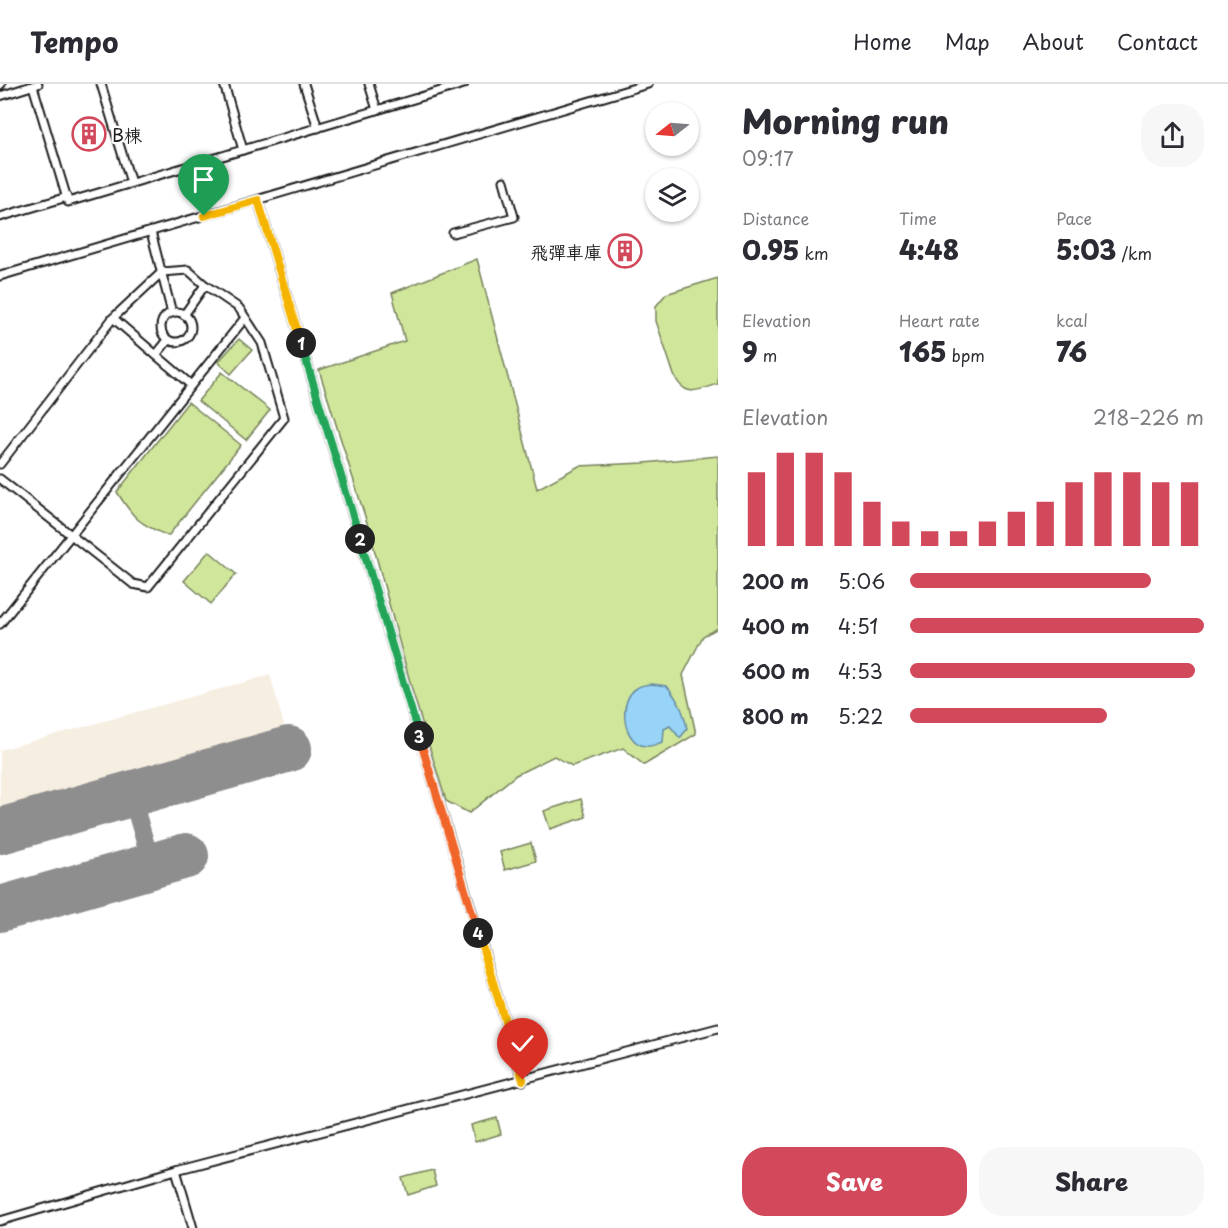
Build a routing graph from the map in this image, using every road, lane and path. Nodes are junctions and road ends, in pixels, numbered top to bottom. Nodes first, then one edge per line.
1 (101, 84) edge
2 (224, 84) edge
3 (304, 84) edge
4 (369, 84) edge
5 (464, 84) edge
6 (648, 84) edge
7 (36, 85) edge
8 (442, 87) edge
9 (0, 96) edge
10 (377, 110) junction
11 (318, 128) junction
12 (243, 150) junction
13 (504, 181) dead end
14 (131, 183) junction
15 (68, 200) junction
16 (258, 200) junction
17 (0, 218) edge
18 (151, 232) junction
19 (453, 232) dead end
20 (162, 272) junction
21 (0, 276) edge
22 (205, 285) junction
23 (172, 313) junction
24 (184, 315) junction
25 (113, 318) junction
26 (245, 318) junction
27 (168, 340) junction
28 (156, 355) junction
29 (191, 385) junction
30 (0, 464) edge
31 (0, 479) edge
32 (72, 534) junction
33 (0, 624) edge
34 (718, 1028) edge
35 (523, 1080) junction
36 (176, 1170) junction
37 (0, 1221) edge
38 (193, 1228) edge

1 - 14 street
2 - 12 street
3 - 11 street
4 - 10 street
5 - 8 street
6 - 16 street
7 - 9 street
7 - 15 street
8 - 10 street
10 - 11 street
11 - 12 street
12 - 14 street
13 - 19 street
14 - 15 street
15 - 17 street
16 - 18 street
16 - 35 street
18 - 20 street
18 - 21 street
20 - 22 street
20 - 23 street
20 - 25 street
22 - 24 street
22 - 26 street
23 - 24 street
23 - 27 street
24 - 27 street
25 - 28 street
25 - 30 street
26 - 29 street
26 - 32 street
27 - 28 street
28 - 29 street
29 - 32 street
31 - 32 street
32 - 33 street
34 - 35 street
35 - 36 street
36 - 37 street
36 - 38 street

